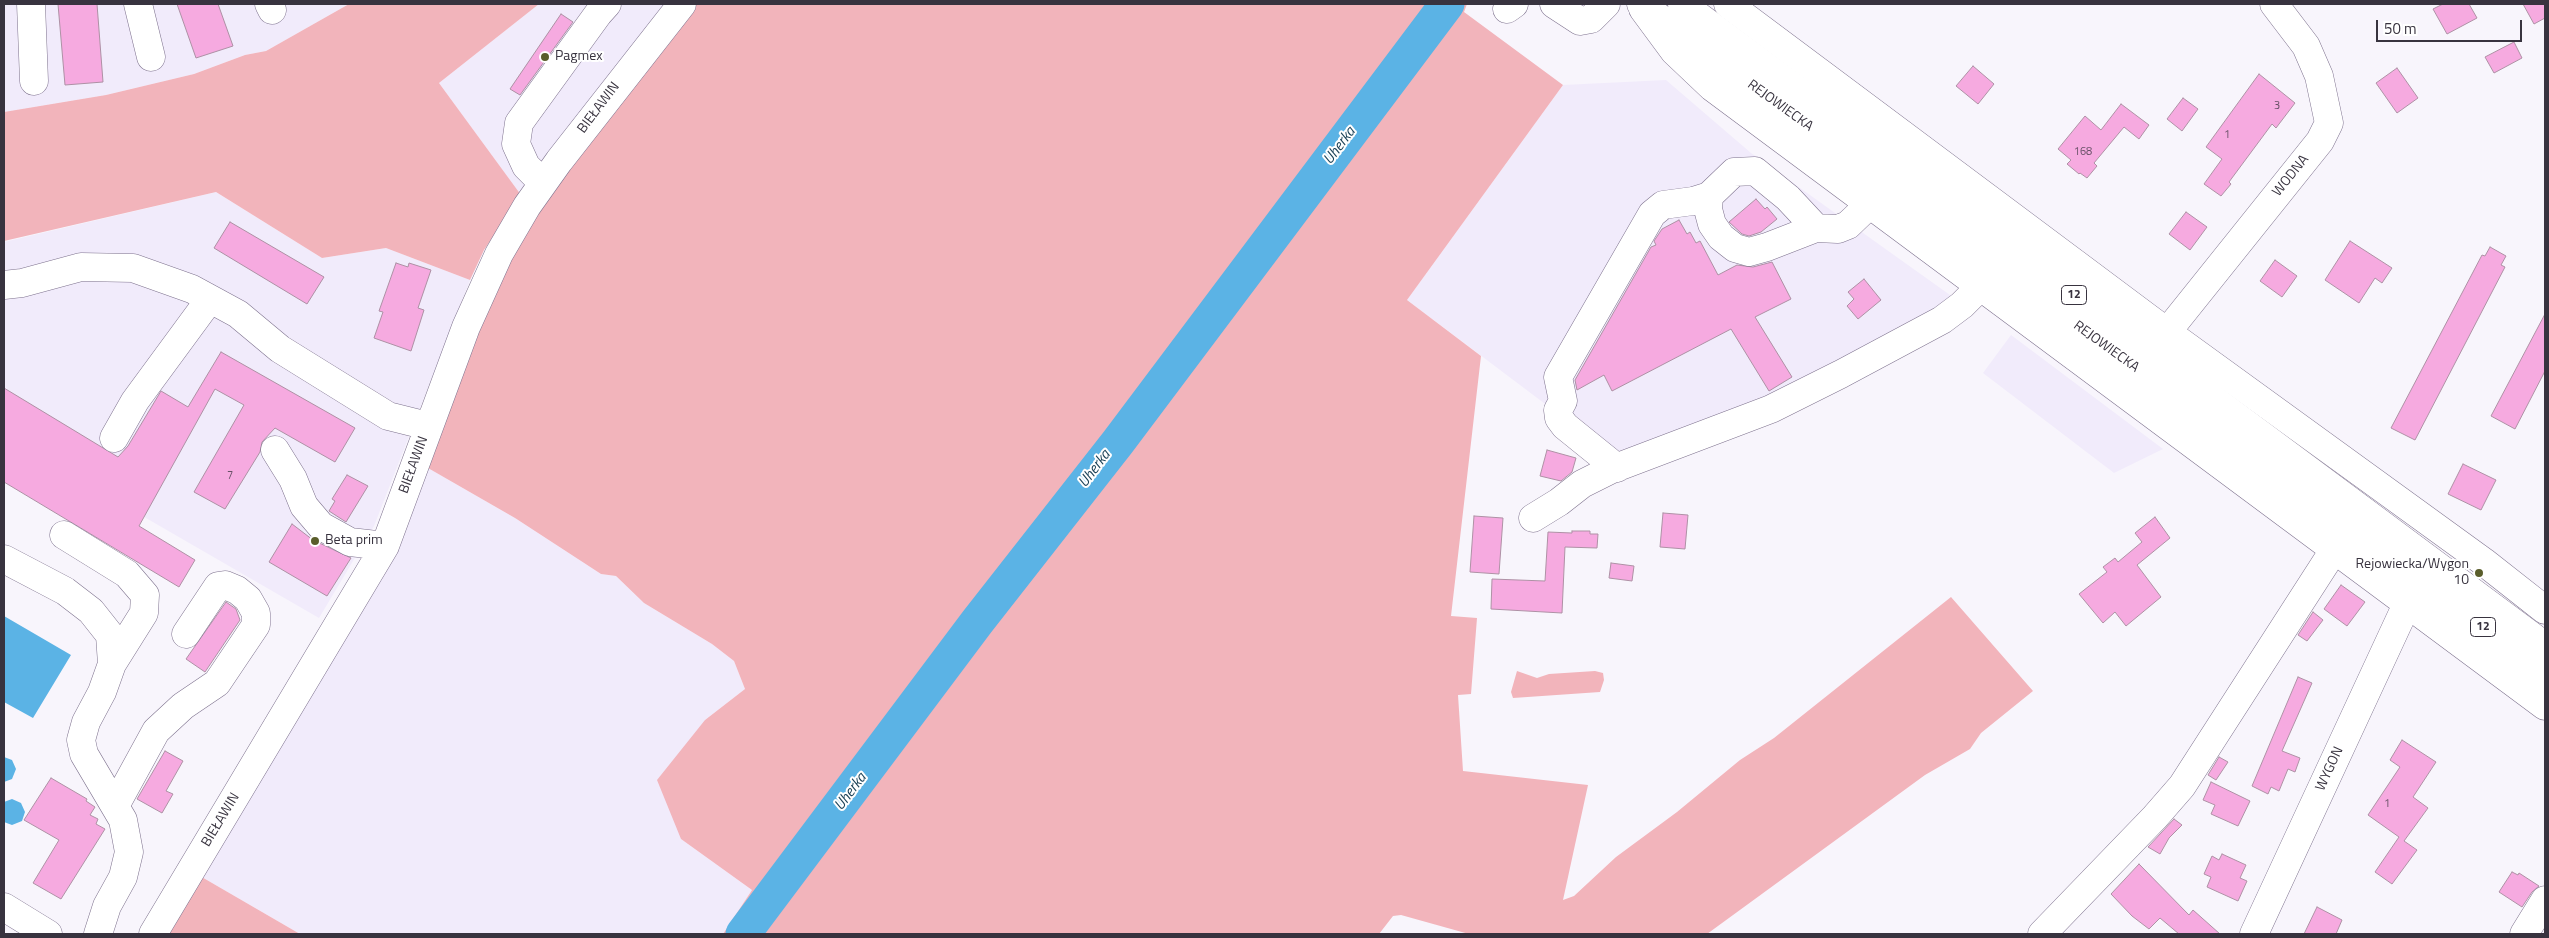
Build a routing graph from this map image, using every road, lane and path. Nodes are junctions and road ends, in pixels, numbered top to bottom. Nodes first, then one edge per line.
1 (31, 4) edge
2 (138, 4) edge
3 (607, 4) edge
4 (682, 4) edge
5 (1554, 4) edge
6 (1606, 4) edge
7 (1640, 4) edge
8 (1682, 4) edge
9 (1728, 4) edge
10 (2274, 4) edge
11 (151, 57) dead end
12 (34, 80) dead end
13 (1889, 124) junction
14 (1873, 146) junction
15 (544, 183) junction
16 (1709, 196) junction
17 (1870, 204) junction
18 (1816, 228) junction
19 (4, 285) edge
20 (1980, 287) junction
21 (210, 299) junction
22 (2167, 332) junction
23 (428, 426) junction
24 (114, 438) dead end
25 (275, 450) dead end
26 (1617, 468) junction
27 (1533, 518) dead end
28 (64, 535) dead end
29 (385, 546) junction
30 (2334, 550) junction
31 (4, 559) edge
32 (2408, 604) junction
33 (2545, 610) edge
34 (186, 634) dead end
35 (2545, 646) edge
36 (112, 664) junction
37 (2545, 675) edge
38 (2545, 706) edge
39 (115, 806) junction
40 (2545, 900) edge
41 (4, 907) edge
42 (48, 934) edge
43 (98, 934) edge
44 (153, 934) edge
45 (2042, 934) edge
46 (2254, 934) edge
47 (2524, 934) edge

1 - 12 main road
2 - 11 main road
3 - 15 main road
4 - 15 main road, BIEŁAWIN
5 - 6 main road
7 - 17 main road
7 - 37 main road, REJOWIECKA / 12
8 - 14 main road, REJOWIECKA / 12
9 - 13 main road
10 - 22 main road, WODNA
13 - 14 main road
13 - 22 main road
14 - 35 main road, REJOWIECKA / 12
15 - 23 main road, BIEŁAWIN
16 - 18 main road
16 - 18 main road
16 - 26 main road
17 - 18 main road
17 - 20 main road
19 - 21 main road
20 - 26 main road
20 - 30 main road
21 - 23 main road
21 - 24 main road
22 - 33 main road
23 - 29 main road, BIEŁAWIN
25 - 29 main road
26 - 27 main road
28 - 36 main road
29 - 44 main road, BIEŁAWIN
30 - 32 main road
30 - 45 main road
31 - 36 main road
32 - 38 main road
32 - 46 main road, WYGON
34 - 39 main road
36 - 39 main road
39 - 43 main road
40 - 47 main road
41 - 42 main road

